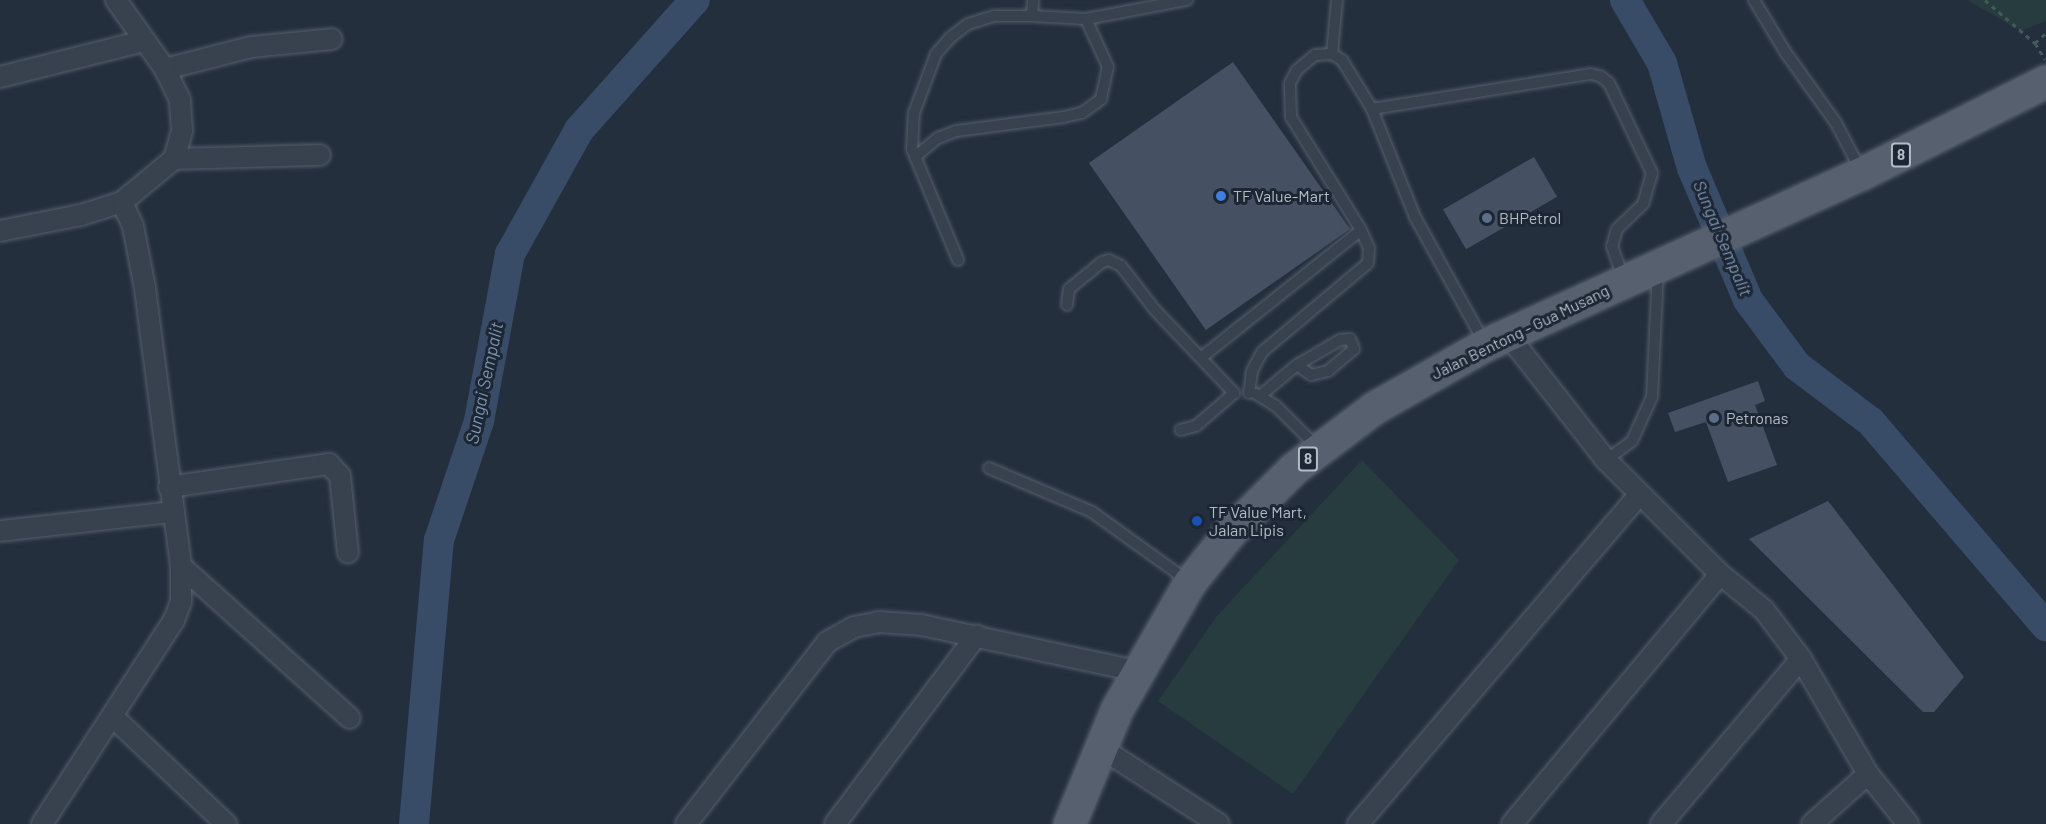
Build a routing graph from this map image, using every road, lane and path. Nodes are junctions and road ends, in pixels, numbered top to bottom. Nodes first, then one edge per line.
1 (116, 0) edge
2 (1033, 0) edge
3 (1187, 0) edge
4 (1337, 0) edge
5 (1754, 0) edge
6 (1985, 0) edge
7 (1032, 16) junction
8 (1086, 19) junction
9 (2046, 33) edge
10 (332, 39) dead end
11 (142, 41) junction
12 (2035, 43) junction
13 (1332, 54) junction
14 (2046, 61) edge
15 (165, 69) junction
16 (0, 77) edge
17 (2046, 82) edge
18 (1372, 109) junction
19 (320, 154) dead end
20 (915, 157) junction
21 (174, 159) junction
22 (1862, 174) junction
23 (122, 202) junction
24 (1361, 230) junction
25 (0, 231) edge
26 (958, 260) dead end
27 (1659, 265) junction
28 (1624, 282) junction
29 (1066, 305) dead end
30 (1497, 340) junction
31 (1202, 357) junction
32 (1297, 364) junction
33 (1234, 393) junction
34 (1249, 393) junction
35 (1261, 395) junction
36 (1180, 430) dead end
37 (1321, 450) junction
38 (1606, 460) junction
39 (989, 468) dead end
40 (169, 487) junction
41 (1640, 494) junction
42 (172, 512) junction
43 (0, 531) edge
44 (348, 553) dead end
45 (181, 566) junction
46 (1720, 574) junction
47 (1190, 583) junction
48 (977, 635) junction
49 (1801, 659) junction
50 (1137, 671) junction
51 (113, 717) junction
52 (350, 718) dead end
53 (1101, 748) junction
54 (1868, 774) junction
55 (42, 824) edge
56 (226, 824) edge
57 (686, 824) edge
58 (835, 824) edge
59 (1070, 824) edge
60 (1219, 824) edge
61 (1358, 824) edge
62 (1512, 824) edge
63 (1661, 824) edge
64 (1812, 824) edge
65 (1908, 824) edge

1 - 11 street
2 - 7 lane
3 - 8 lane
4 - 13 lane
5 - 22 lane
6 - 12 path
7 - 8 lane
7 - 20 lane
8 - 20 lane
9 - 12 path
10 - 15 street
11 - 15 street
11 - 16 street
12 - 14 path
13 - 18 lane
13 - 24 lane
15 - 21 street
17 - 22 main road, Jalan Bentong - Gua Musang / 8
18 - 28 lane
18 - 30 lane
19 - 21 street
20 - 26 lane
21 - 23 street
22 - 27 main road, Jalan Bentong - Gua Musang / 8
23 - 25 street
23 - 40 street
24 - 31 lane
24 - 34 lane
27 - 28 main road, Jalan Bentong - Gua Musang / 8
27 - 38 lane
28 - 30 main road, Jalan Bentong - Gua Musang / 8
29 - 31 lane
30 - 37 main road, Jalan Bentong - Gua Musang / 8
30 - 38 street
31 - 33 lane
32 - 32 lane
32 - 35 lane
33 - 34 lane
33 - 36 lane
34 - 35 lane
35 - 37 lane
37 - 47 main road, Jalan Bentong - Gua Musang / 8
38 - 41 street
39 - 47 lane
40 - 42 street
40 - 44 street
41 - 46 street
41 - 61 street
42 - 43 street
42 - 45 street
45 - 51 street
45 - 52 street
46 - 49 street
46 - 62 street
47 - 50 main road, Jalan Bentong - Gua Musang / 8
48 - 50 street
48 - 57 street
48 - 58 street
49 - 54 street
49 - 63 street
50 - 53 main road, Jalan Bentong - Gua Musang / 8
51 - 55 street
51 - 56 street
53 - 59 main road, Jalan Bentong - Gua Musang / 8
53 - 60 street
54 - 64 street
54 - 65 street

